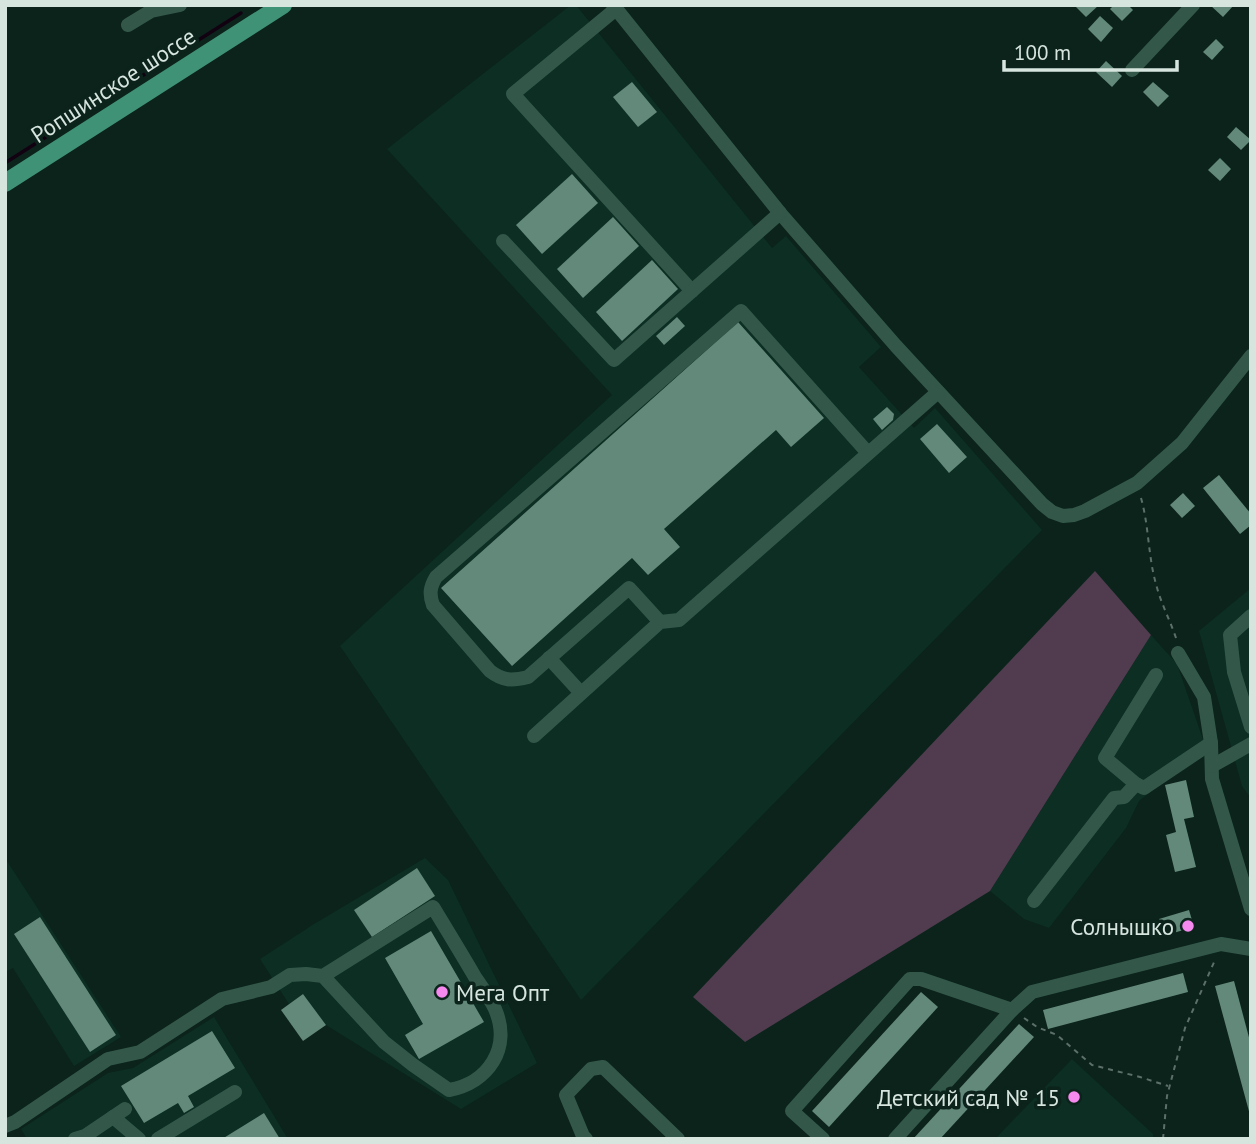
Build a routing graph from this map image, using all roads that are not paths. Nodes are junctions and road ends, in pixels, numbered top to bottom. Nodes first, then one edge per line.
1 (180, 5) edge
2 (283, 5) edge
3 (1193, 5) edge
4 (614, 7) edge
5 (262, 10) edge
6 (128, 25) dead end
7 (1132, 70) dead end
8 (5, 183) edge
9 (780, 213) junction
10 (503, 241) dead end
11 (692, 290) junction
12 (1251, 356) edge
13 (938, 392) junction
14 (868, 453) junction
15 (1251, 617) edge
16 (660, 622) junction
17 (1178, 653) road end
18 (549, 658) junction
19 (1156, 675) dead end
20 (581, 693) junction
21 (1251, 727) edge
22 (534, 736) dead end
23 (1211, 743) junction
24 (1251, 744) edge
25 (1212, 772) junction
26 (1136, 784) junction
27 (1034, 901) dead end
28 (1251, 909) edge
29 (1251, 948) edge
30 (323, 976) junction
31 (1018, 1014) junction
32 (235, 1092) dead end
33 (5, 1126) edge
34 (75, 1139) edge
35 (139, 1139) edge
36 (158, 1139) edge
37 (586, 1139) edge
38 (678, 1139) edge
39 (823, 1139) edge
40 (895, 1139) edge

1 - 6 street
2 - 5 main road, Ропшинское шоссе
3 - 7 street
4 - 9 street
4 - 11 street
5 - 8 main road, Ропшинское шоссе
9 - 11 street
9 - 13 street
10 - 11 street
12 - 13 street
13 - 14 street
14 - 16 street
14 - 18 street
15 - 21 street
16 - 18 street
16 - 20 street
17 - 23 street
18 - 20 street
19 - 26 street
20 - 22 street
23 - 25 street
23 - 26 street
24 - 25 street
25 - 28 street
26 - 27 street
29 - 31 street
30 - 30 street
30 - 33 street
31 - 39 street
31 - 40 street
32 - 36 street
34 - 35 street
37 - 38 street

